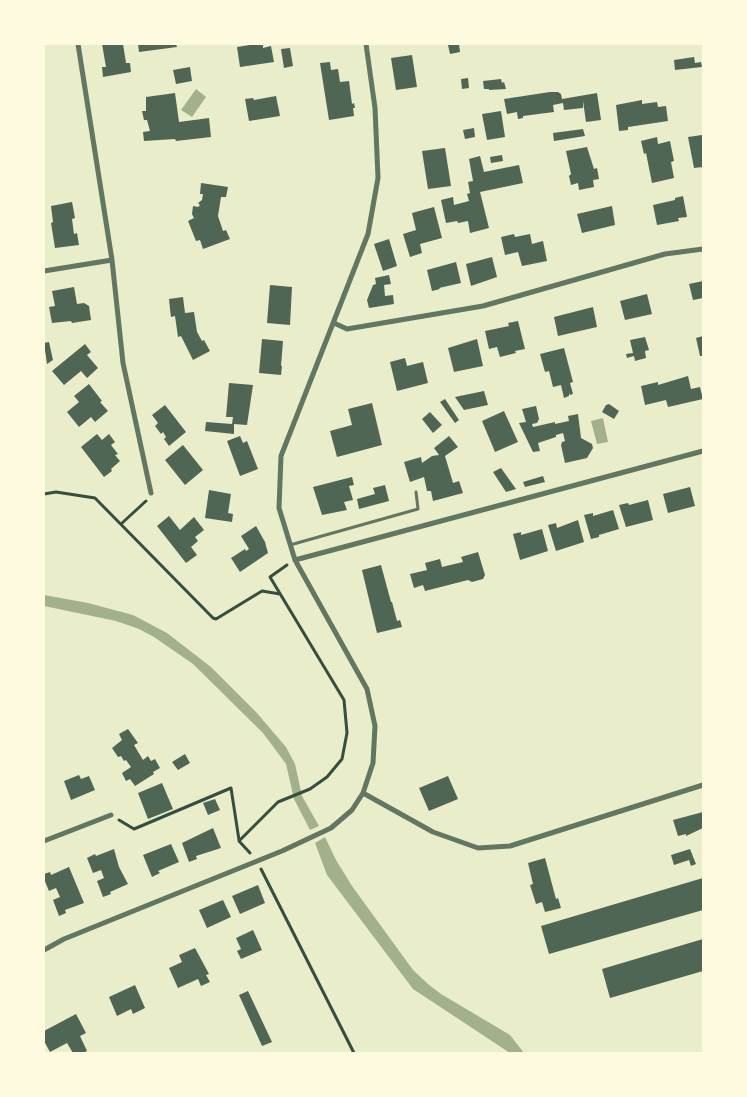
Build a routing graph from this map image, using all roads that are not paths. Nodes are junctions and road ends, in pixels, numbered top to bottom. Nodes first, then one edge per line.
1 (78, 44) edge
2 (366, 44) edge
3 (703, 249) edge
4 (112, 260) junction
5 (44, 271) edge
6 (334, 323) junction
7 (703, 451) edge
8 (416, 492) dead end
9 (151, 493) road end
10 (290, 545) junction
11 (295, 560) junction
12 (703, 785) edge
13 (363, 793) junction
14 (111, 815) road end
15 (44, 841) edge
16 (44, 950) edge

1 - 4 street
2 - 6 street
3 - 6 street
4 - 5 street
4 - 9 street
6 - 10 street
7 - 11 street
8 - 10 lane
10 - 11 street
11 - 13 street
12 - 13 street
13 - 16 street
14 - 15 street

